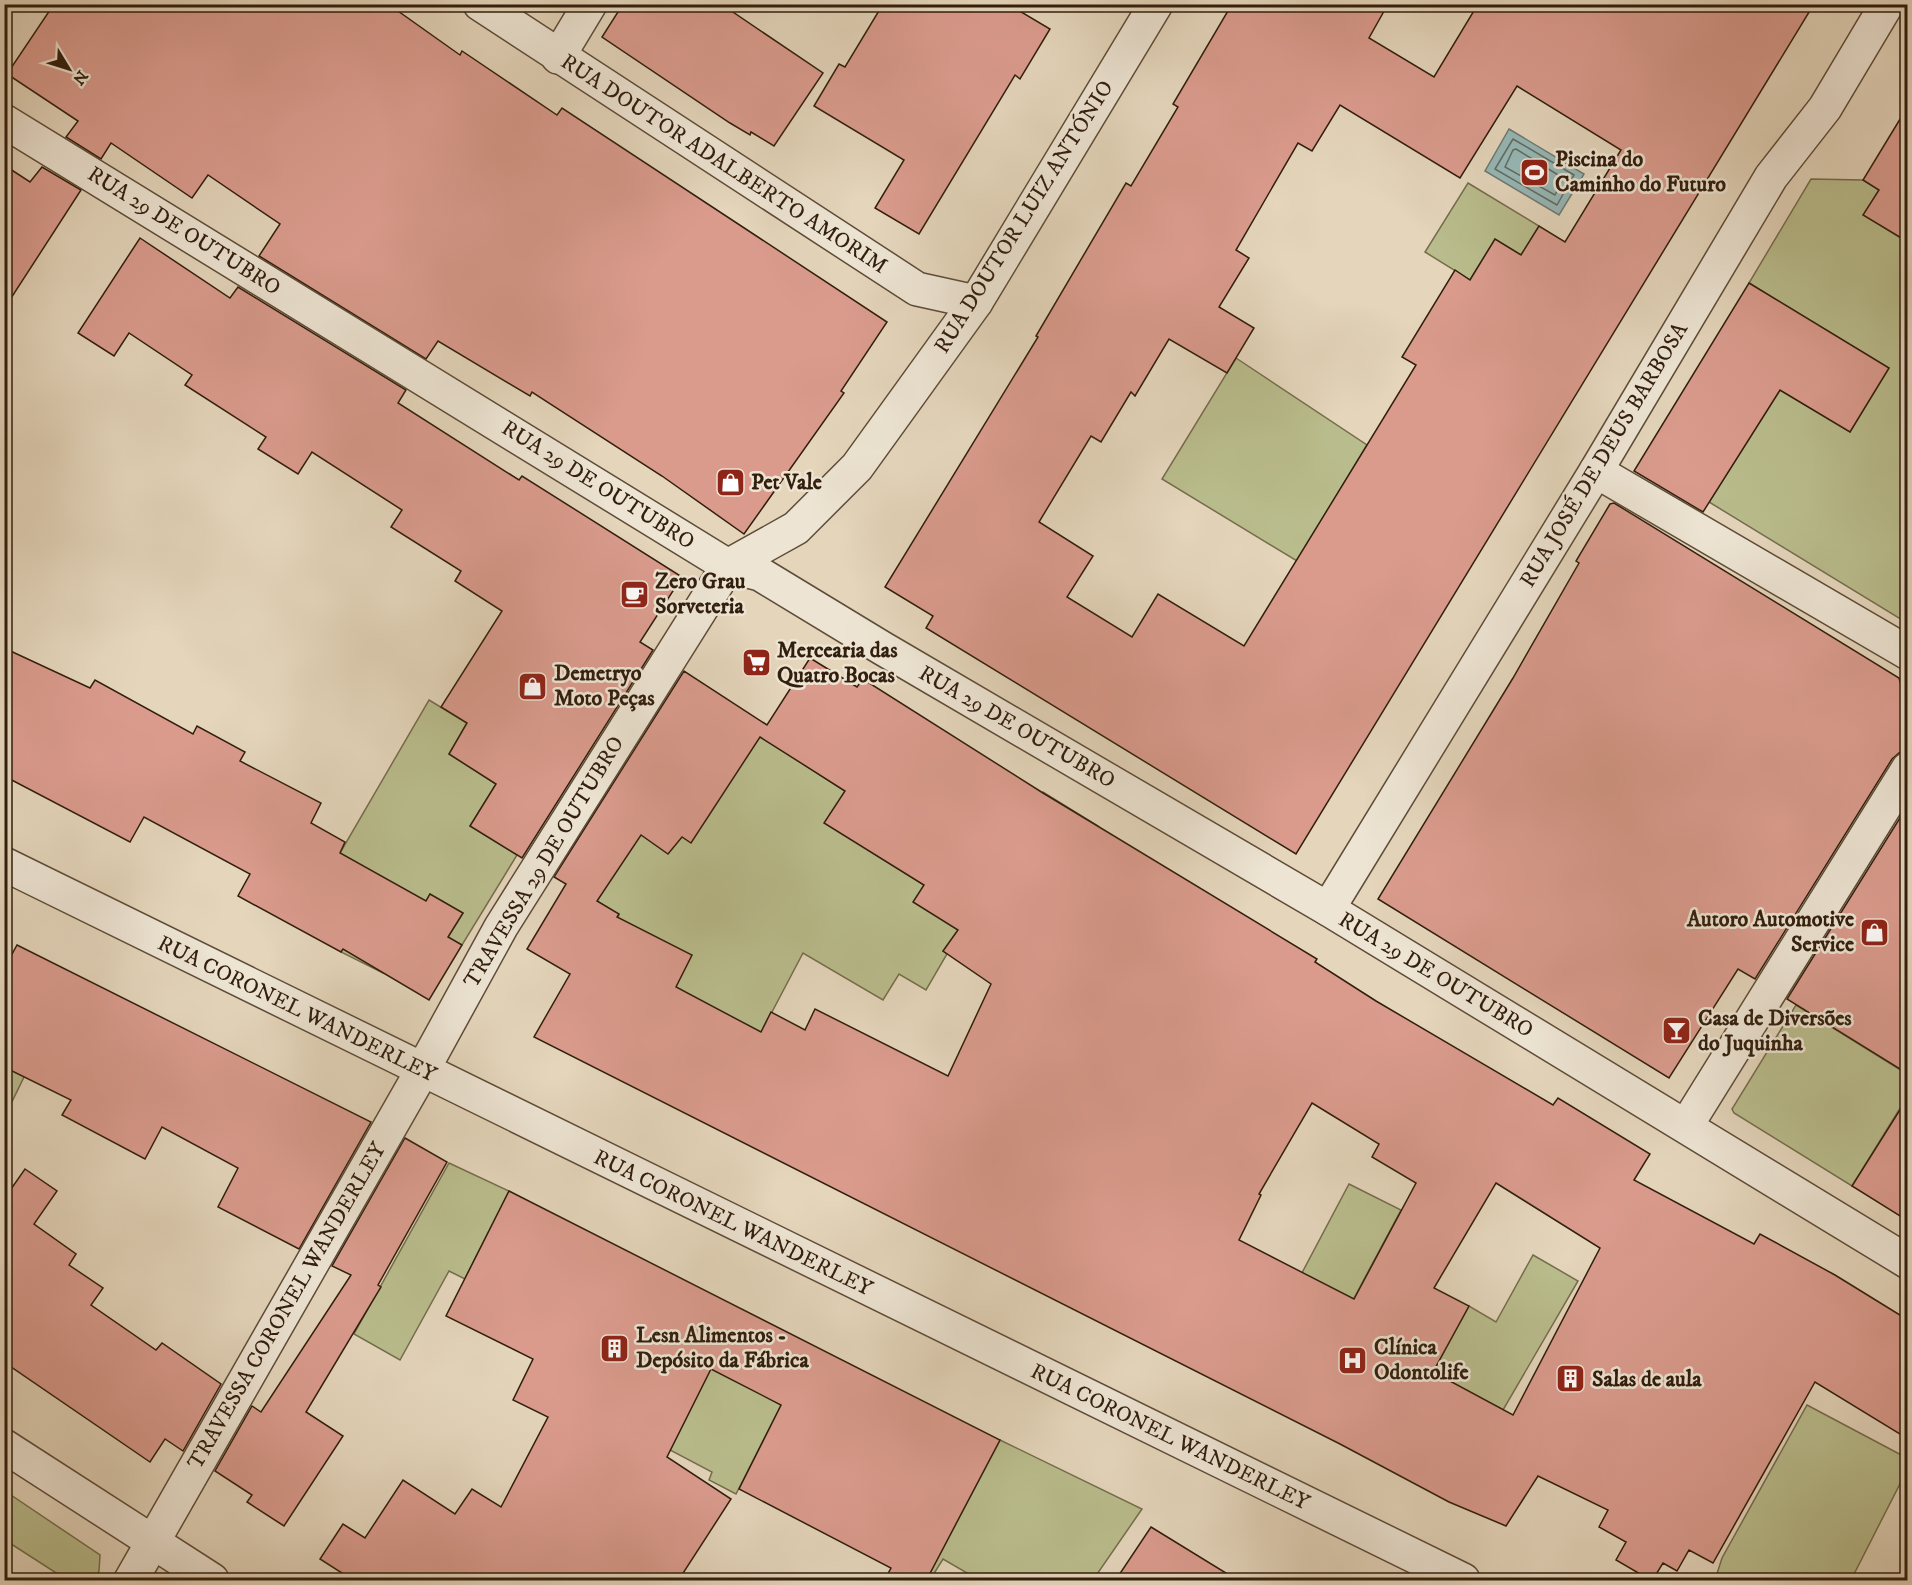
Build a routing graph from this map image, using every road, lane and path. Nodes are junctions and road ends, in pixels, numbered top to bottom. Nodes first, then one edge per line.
1 (480, 4) edge
2 (590, 4) edge
3 (1156, 4) edge
4 (1887, 4) edge
5 (558, 57) junction
6 (4, 121) edge
7 (976, 302) junction
8 (1596, 471) junction
9 (728, 566) junction
10 (1908, 653) edge
11 (1908, 769) edge
12 (4, 864) edge
13 (1328, 909) junction
14 (422, 1071) junction
15 (1686, 1126) junction
16 (1908, 1262) edge
17 (4, 1446) edge
18 (151, 1542) junction
19 (131, 1581) edge
20 (212, 1581) edge
21 (1463, 1581) edge

1 - 5 street, RUA DOUTOR ADALBERTO AMORIM
2 - 5 street
3 - 7 street, RUA DOUTOR LUIZ ANTÓNIO
4 - 8 street, RUA JOSÉ DE DEUS BARBOSA
5 - 7 street, RUA DOUTOR ADALBERTO AMORIM
6 - 9 street, RUA 29 DE OUTUBRO
7 - 9 street, RUA DOUTOR LUIZ ANTÓNIO
8 - 10 street
8 - 13 street, RUA JOSÉ DE DEUS BARBOSA
9 - 13 street, RUA 29 DE OUTUBRO
9 - 14 street, TRAVESSA 29 DE OUTUBRO
11 - 15 street
12 - 14 street, RUA CORONEL WANDERLEY
13 - 15 street, RUA 29 DE OUTUBRO
14 - 18 street, TRAVESSA CORONEL WANDERLEY
14 - 21 street, RUA CORONEL WANDERLEY
15 - 16 street, RUA 29 DE OUTUBRO
17 - 18 street
18 - 19 street, TRAVESSA CORONEL WANDERLEY
18 - 20 street

